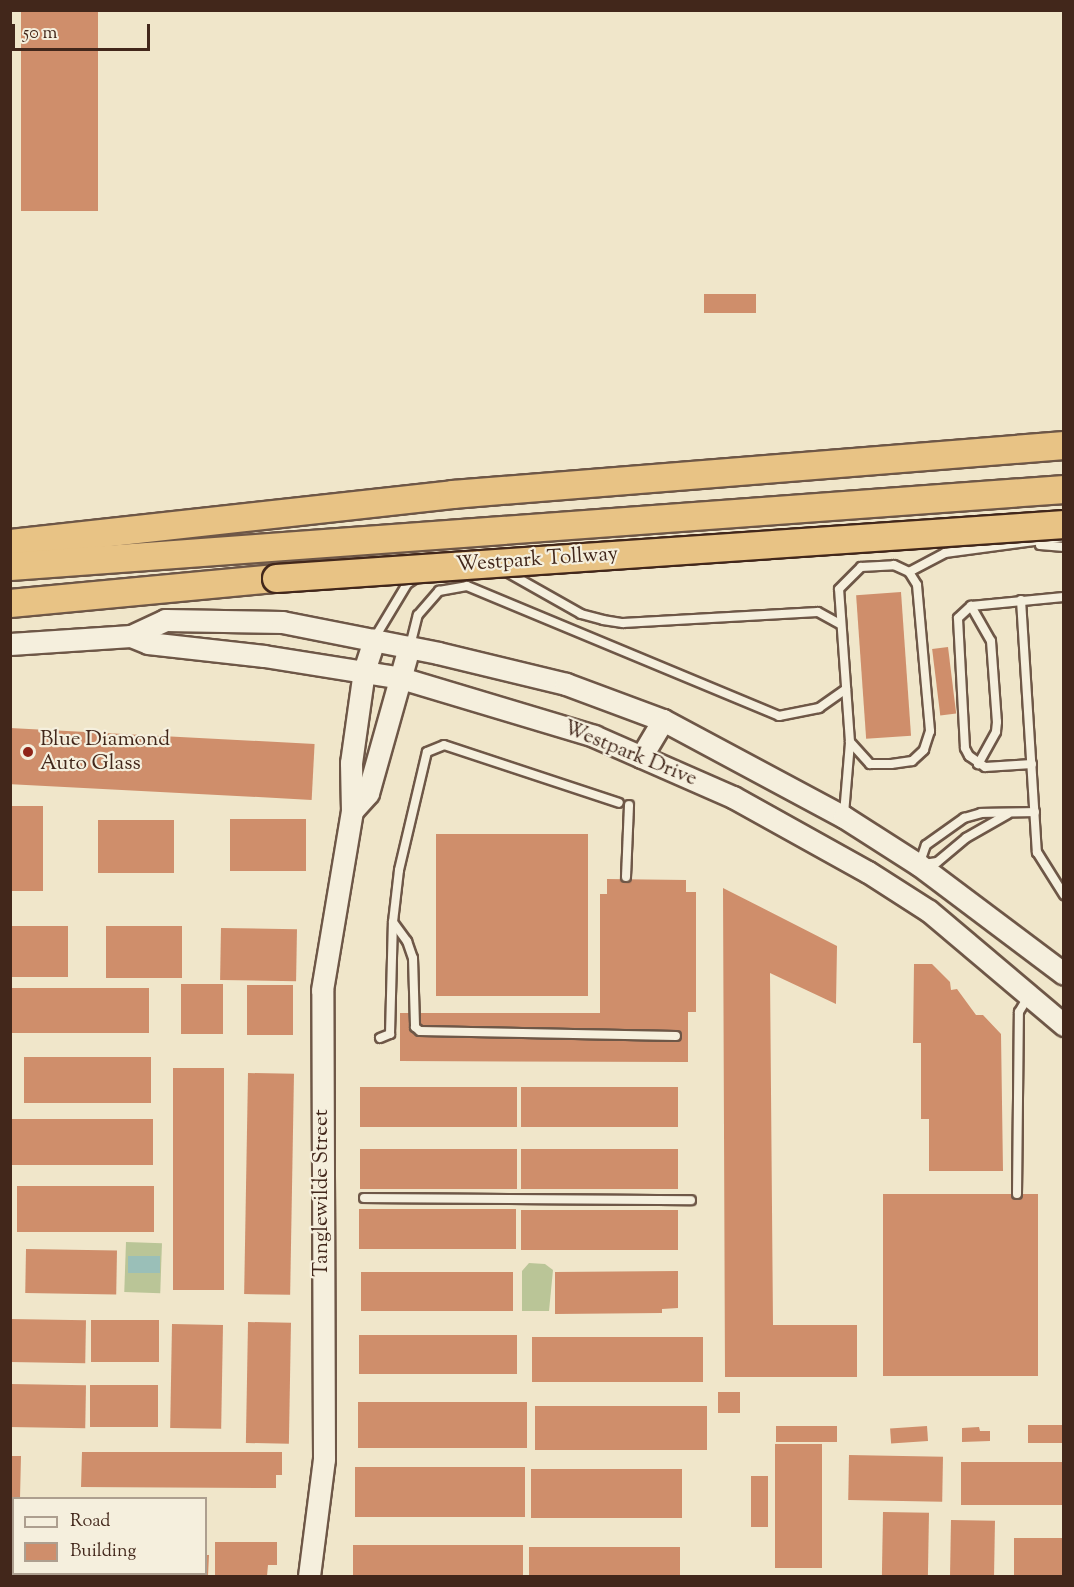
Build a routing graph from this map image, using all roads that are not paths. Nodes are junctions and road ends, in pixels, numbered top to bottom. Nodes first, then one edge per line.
1 (1064, 445) edge
2 (1064, 489) edge
3 (1064, 524) edge
4 (1064, 537) edge
5 (10, 543) edge
6 (1030, 545) junction
7 (1064, 547) edge
8 (10, 566) edge
9 (909, 572) junction
10 (1064, 597) edge
11 (1021, 600) junction
12 (10, 603) edge
13 (971, 606) junction
14 (841, 625) junction
15 (131, 636) junction
16 (374, 640) junction
17 (10, 644) edge
18 (409, 647) junction
19 (364, 671) junction
20 (401, 678) junction
21 (846, 689) junction
22 (663, 720) junction
23 (850, 741) junction
24 (641, 757) junction
25 (978, 764) junction
26 (1032, 764) junction
27 (619, 803) dead end
28 (629, 806) dead end
29 (352, 811) junction
30 (1035, 812) junction
31 (1008, 814) junction
32 (844, 817) junction
33 (919, 864) junction
34 (626, 877) dead end
35 (899, 891) junction
36 (1064, 895) edge
37 (393, 922) junction
38 (1064, 974) edge
39 (1028, 996) junction
40 (1064, 1025) edge
41 (676, 1036) dead end
42 (380, 1038) dead end
43 (1017, 1194) dead end
44 (364, 1198) dead end
45 (691, 1200) dead end
46 (309, 1576) edge

1 - 5 highway
2 - 8 highway, Westpark Tollway
3 - 12 highway, Westpark Tollway, bridge
4 - 6 lane
6 - 7 lane
6 - 9 lane
9 - 14 lane
9 - 23 lane
10 - 11 lane
11 - 13 lane
11 - 26 lane
13 - 25 lane
13 - 25 lane
14 - 16 lane
14 - 21 lane
15 - 16 main road, Westpark Drive
15 - 17 main road, Westpark Drive
15 - 19 main road, Westpark Drive
16 - 18 main road, Westpark Drive
16 - 19 main road, Tanglewilde Street
18 - 20 main road, Tanglewilde Street
18 - 21 lane
18 - 22 main road, Westpark Drive
19 - 20 main road, Westpark Drive
19 - 29 main road, Tanglewilde Street
20 - 24 main road, Westpark Drive
20 - 29 main road, Tanglewilde Street
21 - 23 lane
22 - 24 main road
22 - 32 main road, Westpark Drive
23 - 32 lane
24 - 35 main road, Westpark Drive
25 - 26 lane
26 - 30 lane
27 - 37 lane
28 - 34 lane
29 - 46 main road, Tanglewilde Street
30 - 31 lane
30 - 36 lane
31 - 33 lane
31 - 33 lane
32 - 33 main road, Westpark Drive
33 - 35 main road
33 - 38 main road, Westpark Drive
35 - 39 main road, Westpark Drive
37 - 41 lane
37 - 42 lane
39 - 40 main road, Westpark Drive
39 - 43 lane
44 - 45 lane

